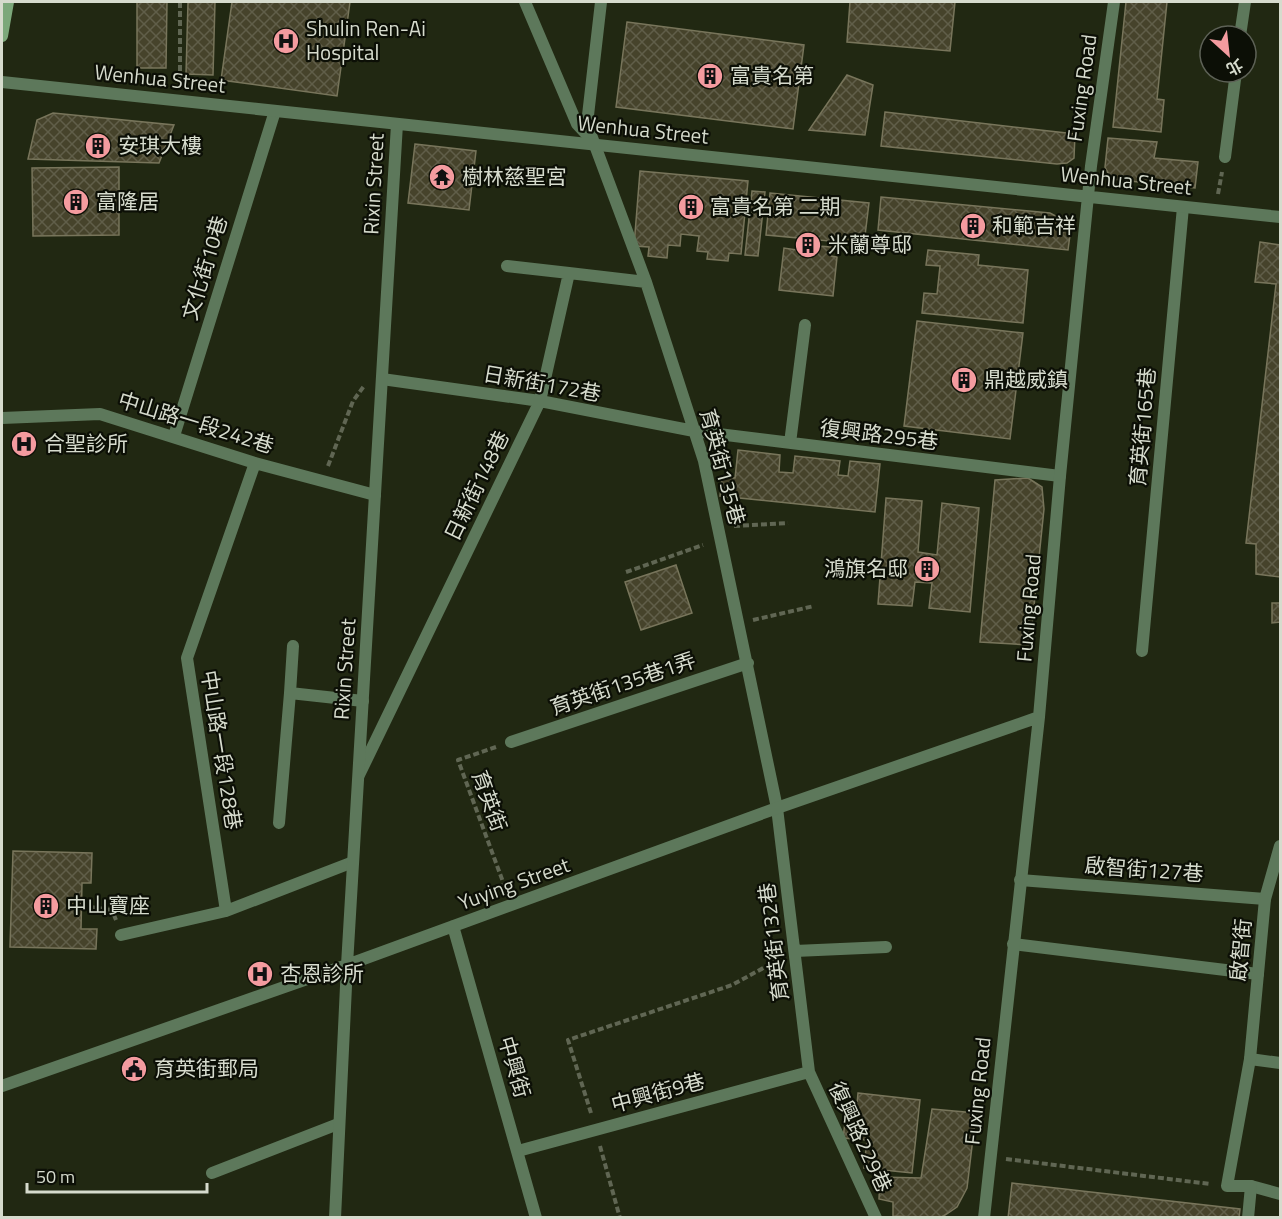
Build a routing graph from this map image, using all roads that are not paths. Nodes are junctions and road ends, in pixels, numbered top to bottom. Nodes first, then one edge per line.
1 (8, 2) edge
2 (525, 2) edge
3 (601, 2) edge
4 (1114, 2) edge
5 (1245, 2) edge
6 (1242, 24) edge
7 (2, 36) edge
8 (2, 82) edge
9 (1234, 84) edge
10 (275, 111) junction
11 (398, 124) junction
12 (595, 145) junction
13 (1225, 157) road end
14 (1088, 197) junction
15 (1183, 207) junction
16 (1281, 217) edge
17 (507, 266) dead end
18 (569, 273) junction
19 (646, 282) junction
20 (805, 325) dead end
21 (382, 379) junction
22 (540, 401) junction
23 (2, 418) edge
24 (694, 431) junction
25 (174, 436) junction
26 (790, 443) junction
27 (255, 463) junction
28 (1060, 476) junction
29 (375, 495) junction
30 (293, 646) dead end
31 (1142, 651) dead end
32 (748, 663) junction
33 (290, 693) junction
34 (363, 701) junction
35 (1039, 717) junction
36 (511, 742) road end
37 (358, 776) junction
38 (777, 808) junction
39 (279, 823) dead end
40 (1281, 846) edge
41 (353, 862) junction
42 (1020, 880) junction
43 (1265, 899) junction
44 (226, 910) junction
45 (453, 926) junction
46 (122, 935) road end
47 (1013, 944) junction
48 (886, 947) dead end
49 (795, 951) junction
50 (347, 965) junction
51 (1258, 974) junction
52 (1250, 1059) junction
53 (1281, 1063) edge
54 (808, 1072) junction
55 (2, 1086) edge
56 (338, 1124) junction
57 (518, 1151) junction
58 (212, 1173) dead end
59 (1251, 1186) junction
60 (1281, 1194) edge
61 (335, 1218) edge
62 (536, 1218) edge
63 (876, 1218) edge
64 (984, 1218) edge
65 (1248, 1218) edge

1 - 7 main road
2 - 12 street
3 - 12 street
4 - 14 street, Fuxing Road
5 - 6 street
8 - 10 street, Wenhua Street
9 - 13 street
10 - 11 street, Wenhua Street
10 - 25 street, 文化街10巷
11 - 12 street, Wenhua Street
11 - 21 street, Rixin Street
12 - 14 street, Wenhua Street
12 - 19 street, 育英街135巷
14 - 15 street, Wenhua Street
14 - 28 street, Fuxing Road
15 - 16 street, Wenhua Street
15 - 31 street, 育英街165巷
17 - 18 street
18 - 19 street
18 - 22 street, 日新街148巷
19 - 24 street, 育英街135巷
20 - 26 street
21 - 22 street, 日新街172巷
21 - 29 street, Rixin Street
22 - 24 street, 日新街172巷
22 - 37 street, 日新街148巷
23 - 25 street, 中山路一段242巷
24 - 26 street, 復興路295巷
24 - 32 street, 育英街135巷
25 - 27 street, 中山路一段242巷
26 - 28 street, 復興路295巷
27 - 29 street, 中山路一段242巷
27 - 44 street, 中山路一段128巷
28 - 35 street, Fuxing Road
29 - 34 street, Rixin Street
30 - 33 street
32 - 36 street, 育英街135巷1弄
32 - 38 street, 育英街135巷
33 - 34 street
33 - 39 street
34 - 37 street, Rixin Street
35 - 38 street, Yuying Street
35 - 42 street, Fuxing Road
37 - 41 street, Rixin Street
38 - 45 street, Yuying Street
38 - 49 street, 育英街132巷
40 - 43 street, 啟智街
41 - 44 street
41 - 50 street, Rixin Street
42 - 43 street, 啟智街127巷
42 - 47 street, Fuxing Road
43 - 51 street, 啟智街
44 - 46 street
45 - 50 street, Yuying Street
45 - 57 street, 中興街
47 - 51 street
47 - 64 street, Fuxing Road
48 - 49 street
49 - 54 street, 育英街132巷
50 - 55 street, Yuying Street
50 - 56 street, Rixin Street
51 - 52 street, 啟智街
52 - 53 street
52 - 59 street, 啟智街
54 - 57 street, 中興街9巷
54 - 63 street, 復興路229巷
56 - 58 street
56 - 61 street, Rixin Street
57 - 62 street, 中興街
59 - 60 street
59 - 65 street

